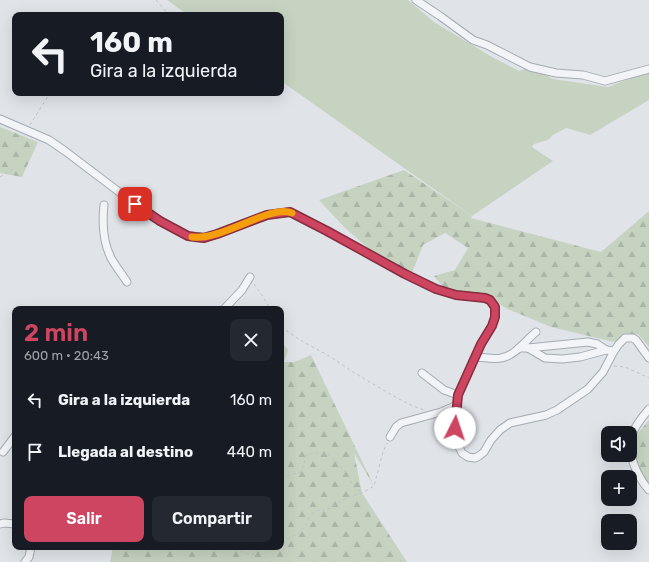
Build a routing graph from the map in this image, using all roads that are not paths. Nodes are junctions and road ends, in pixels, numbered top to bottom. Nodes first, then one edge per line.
1 (416, 0) edge
2 (649, 69) edge
3 (0, 118) edge
4 (104, 206) dead end
5 (251, 278) road end
6 (127, 282) dead end
7 (227, 306) edge
8 (536, 332) dead end
9 (519, 348) junction
10 (528, 348) junction
11 (606, 350) junction
12 (614, 351) junction
13 (475, 357) junction
14 (649, 358) edge
15 (422, 373) dead end
16 (458, 395) junction
17 (457, 405) junction
18 (649, 408) edge
19 (390, 437) road end
20 (12, 440) edge
21 (3, 452) dead end
22 (649, 490) edge
23 (0, 524) edge
24 (12, 524) edge
25 (30, 550) edge
26 (25, 562) edge

1 - 2 street
3 - 13 street
4 - 6 street
5 - 7 street
8 - 9 street
9 - 10 street
9 - 13 street
10 - 11 street
10 - 11 street
11 - 12 street
12 - 14 street
12 - 17 street
13 - 16 street
15 - 16 street
16 - 17 street
17 - 19 street
18 - 22 street
20 - 21 street
23 - 24 street
25 - 26 street

